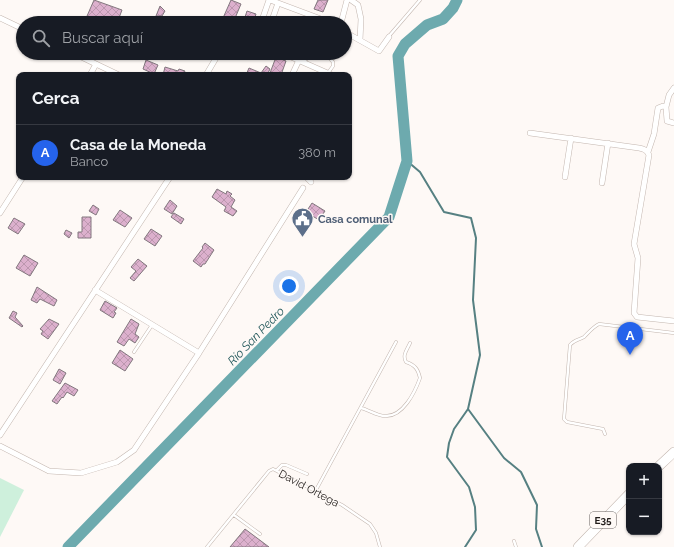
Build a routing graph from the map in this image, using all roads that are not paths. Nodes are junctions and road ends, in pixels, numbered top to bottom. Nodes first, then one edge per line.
1 (269, 0) edge
2 (347, 0) edge
3 (351, 0) edge
4 (420, 0) edge
5 (278, 3) junction
6 (263, 16) edge
7 (273, 16) edge
8 (312, 16) edge
9 (343, 16) edge
10 (0, 18) edge
11 (16, 26) edge
12 (352, 36) edge
13 (389, 37) joint
14 (360, 40) junction
15 (88, 60) edge
16 (215, 60) edge
17 (332, 60) edge
18 (301, 61) joint
19 (96, 64) junction
20 (92, 72) edge
21 (113, 72) edge
22 (208, 72) edge
23 (294, 72) edge
24 (326, 72) edge
25 (331, 72) edge
26 (674, 88) edge
27 (666, 107) junction
28 (674, 123) edge
29 (530, 133) dead end
30 (571, 138) junction
31 (608, 143) junction
32 (648, 152) junction
33 (565, 177) dead end
34 (22, 180) edge
35 (168, 180) edge
36 (602, 183) dead end
37 (303, 188) dead end
38 (0, 213) edge
39 (95, 290) junction
40 (674, 321) edge
41 (152, 324) junction
42 (674, 333) edge
43 (396, 342) dead end
44 (410, 343) dead end
45 (134, 352) dead end
46 (199, 353) junction
47 (361, 408) junction
48 (605, 434) dead end
49 (0, 435) edge
50 (0, 446) edge
51 (674, 452) edge
52 (662, 463) edge
53 (276, 470) junction
54 (307, 474) dead end
55 (316, 490) junction
56 (626, 497) edge
57 (234, 515) junction
58 (260, 534) dead end
59 (514, 541) dead end
60 (207, 547) edge
61 (380, 547) edge
62 (516, 547) edge
63 (578, 547) edge

1 - 5 street
1 - 6 street
2 - 9 street
3 - 14 street
4 - 13 lane
5 - 7 street
5 - 8 street
10 - 11 street
12 - 14 street
13 - 14 street
15 - 19 street
16 - 22 street
17 - 25 lane
18 - 23 street
18 - 24 street
19 - 20 street
19 - 21 street
26 - 27 street
27 - 28 street
27 - 32 street
29 - 30 street
30 - 31 street
30 - 33 street
31 - 32 street
31 - 36 street
32 - 40 street
34 - 38 street
35 - 39 street
37 - 46 street
39 - 41 street
39 - 49 street
41 - 45 lane
41 - 46 street
42 - 48 lane
43 - 47 lane
44 - 47 lane
46 - 50 street
47 - 55 lane
51 - 52 highway
53 - 54 lane
53 - 55 lane, David Ortega
53 - 57 lane, David Ortega
55 - 61 lane, David Ortega
56 - 63 highway, E35
57 - 58 lane
57 - 60 lane, David Ortega
59 - 62 lane

